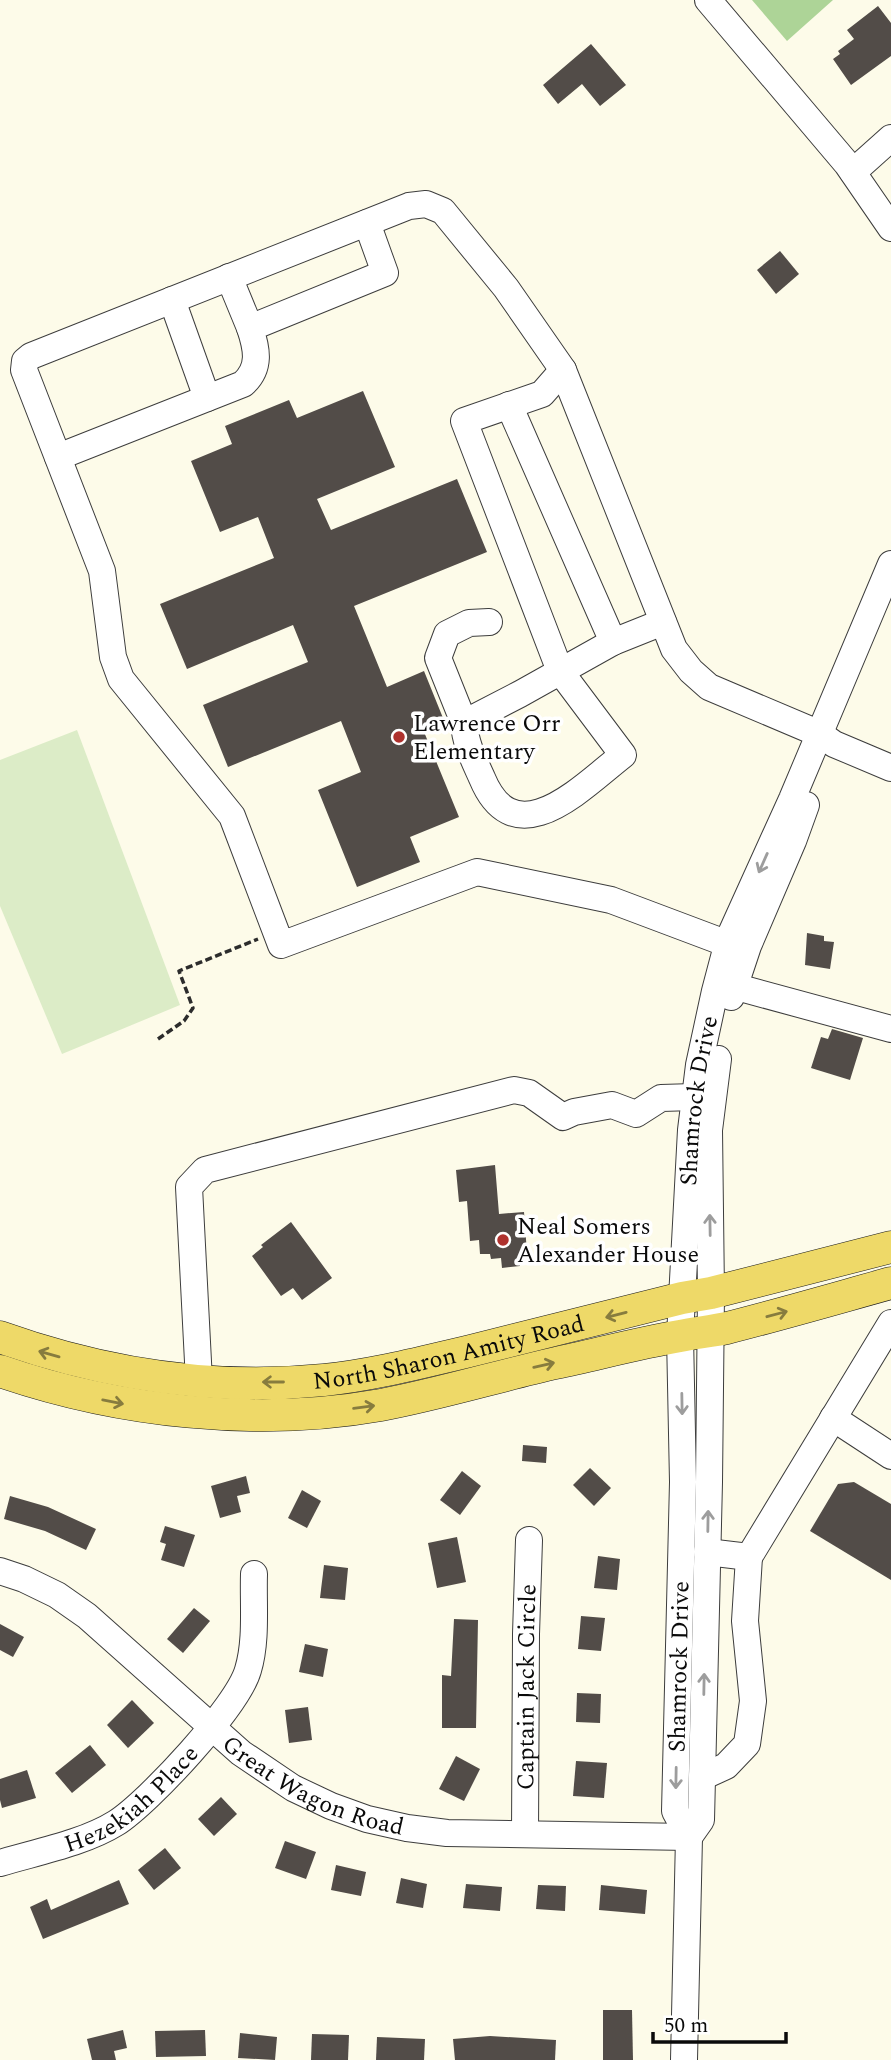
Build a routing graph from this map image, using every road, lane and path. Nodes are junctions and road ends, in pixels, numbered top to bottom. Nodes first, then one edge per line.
1 (708, 0) edge
2 (891, 138) edge
3 (853, 173) junction
4 (367, 223) junction
5 (891, 228) edge
6 (229, 277) junction
7 (172, 300) junction
8 (250, 328) junction
9 (563, 370) junction
10 (207, 398) junction
11 (509, 405) junction
12 (58, 457) junction
13 (891, 564) edge
14 (891, 611) edge
15 (489, 622) dead end
16 (663, 622) junction
17 (613, 642) junction
18 (560, 671) junction
19 (464, 723) junction
20 (827, 739) junction
21 (891, 768) edge
22 (267, 936) dead end
23 (728, 944) junction
24 (733, 986) junction
25 (891, 1029) edge
26 (158, 1039) dead end
27 (703, 1099) junction
28 (891, 1247) edge
29 (882, 1286) edge
30 (696, 1295) junction
31 (891, 1322) edge
32 (695, 1333) junction
33 (0, 1337) edge
34 (0, 1371) edge
35 (199, 1381) junction
36 (833, 1418) junction
37 (891, 1456) edge
38 (530, 1540) dead end
39 (707, 1552) junction
40 (749, 1557) junction
41 (0, 1571) edge
42 (254, 1574) dead end
43 (211, 1727) junction
44 (702, 1777) junction
45 (524, 1834) junction
46 (689, 1837) junction
47 (0, 1863) edge
48 (684, 2060) edge

1 - 3 street
2 - 3 street
3 - 5 street
4 - 6 street
4 - 8 street
4 - 9 street
6 - 7 street
6 - 8 street
7 - 10 street
7 - 12 street
8 - 10 street
9 - 11 street
9 - 16 street
10 - 12 street
11 - 17 street
11 - 18 street
12 - 23 street
13 - 20 street, Shamrock Drive
14 - 20 street, Shamrock Drive
15 - 19 street
16 - 17 street
16 - 20 street
17 - 18 street
18 - 19 street
18 - 19 street
20 - 21 street
20 -> 23 street, Shamrock Drive
20 - 24 street, Shamrock Drive
22 - 26 path
23 - 27 street, Shamrock Drive
24 - 25 street
24 - 27 street, Shamrock Drive
27 - 30 street, Shamrock Drive
27 - 35 street
28 - 30 main road, North Sharon Amity Road
29 - 31 street
32 -> 29 main road, North Sharon Amity Road
30 - 32 street, Shamrock Drive
30 -> 35 main road, North Sharon Amity Road
31 - 36 street
34 -> 32 main road, North Sharon Amity Road
39 -> 32 street, Shamrock Drive
32 -> 46 street, Shamrock Drive
35 -> 33 main road, North Sharon Amity Road
36 - 37 street
36 - 40 street
38 - 45 street, Captain Jack Circle
39 - 40 street
44 -> 39 street, Shamrock Drive
40 - 44 street
41 - 43 street, Great Wagon Road
42 - 43 street, Hezekiah Place
43 - 45 street, Great Wagon Road
43 - 47 street, Hezekiah Place
44 - 46 street, Shamrock Drive
45 - 46 street, Great Wagon Road
46 - 48 street, Shamrock Drive

